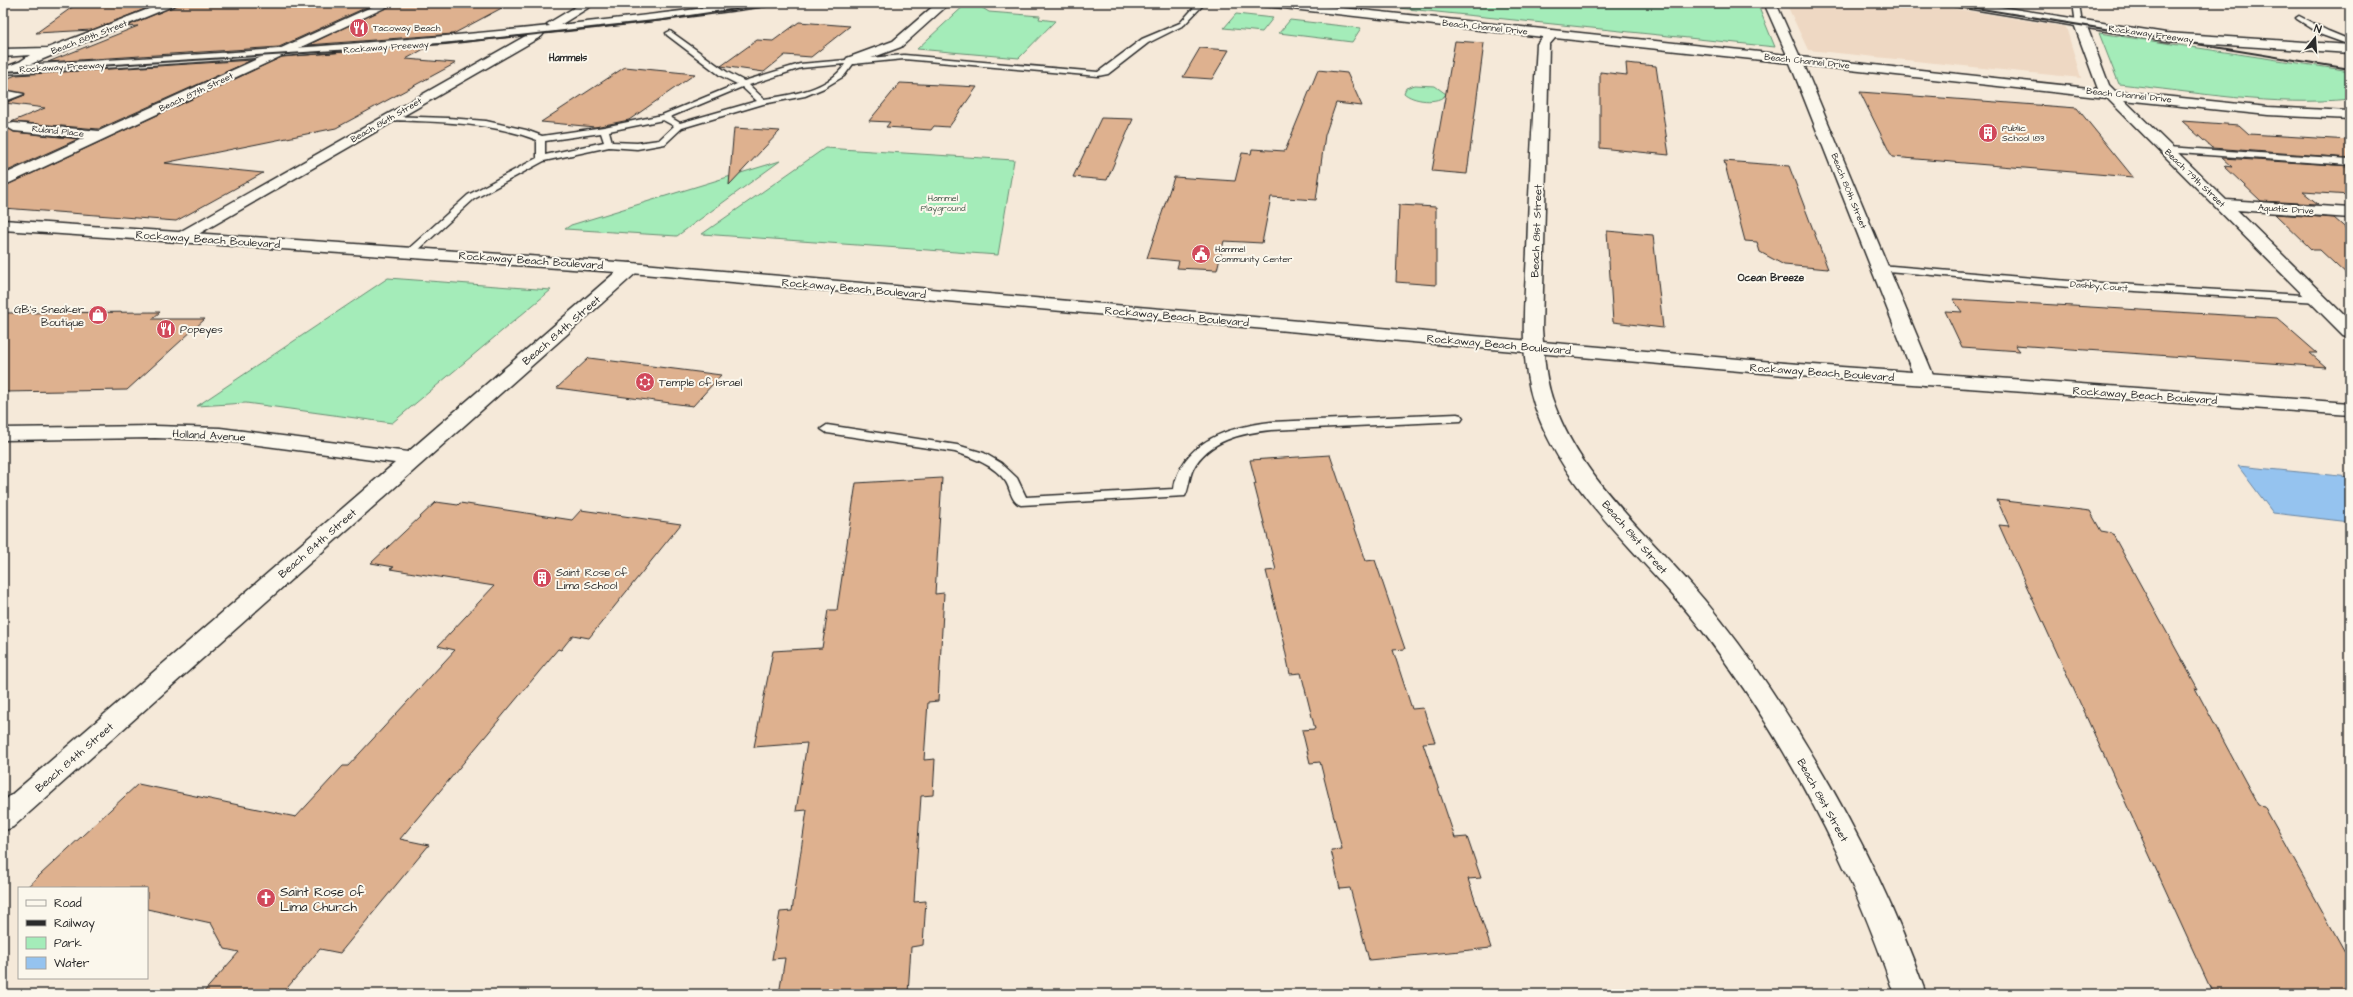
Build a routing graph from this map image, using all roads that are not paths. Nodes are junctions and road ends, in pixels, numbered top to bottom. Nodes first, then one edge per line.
1 (174, 3) edge
2 (389, 3) edge
3 (590, 3) edge
4 (766, 3) edge
5 (944, 3) edge
6 (1202, 3) edge
7 (1264, 3) edge
8 (1770, 3) edge
9 (1954, 3) edge
10 (1993, 3) edge
11 (2076, 3) edge
12 (724, 5) edge
13 (2299, 18) dead end
14 (2079, 21) junction
15 (553, 24) junction
16 (538, 33) junction
17 (670, 33) dead end
18 (1552, 34) junction
19 (2349, 44) edge
20 (297, 45) junction
21 (54, 50) junction
22 (3, 53) edge
23 (279, 54) junction
24 (1795, 60) junction
25 (27, 61) junction
26 (851, 61) junction
27 (3, 68) edge
28 (743, 84) junction
29 (3, 92) edge
30 (2110, 93) junction
31 (3, 100) edge
32 (762, 102) junction
33 (2350, 115) edge
34 (664, 117) junction
35 (390, 118) junction
36 (679, 126) junction
37 (14, 127) dead end
38 (604, 130) junction
39 (102, 136) junction
40 (541, 139) junction
41 (609, 144) junction
42 (2167, 150) junction
43 (541, 159) junction
44 (2350, 162) edge
45 (3, 181) edge
46 (2223, 204) junction
47 (2350, 213) edge
48 (3, 225) edge
49 (182, 237) junction
50 (410, 252) junction
51 (631, 268) junction
52 (1880, 268) junction
53 (2318, 299) junction
54 (2350, 330) edge
55 (1535, 347) junction
56 (1926, 379) junction
57 (2350, 409) edge
58 (1457, 418) dead end
59 (827, 429) dead end
60 (3, 434) edge
61 (413, 459) junction
62 (3, 819) edge
63 (1910, 994) edge

1 - 21 street, Beach 88th Street
2 - 20 street, Beach 87th Street
3 - 15 street, Beach 86th Street
4 - 12 street, Rockaway Freeway
5 - 26 street
6 - 26 lane
7 - 18 street, Beach Channel Drive
8 - 24 street, Beach 80th Street
9 - 14 street, Rockaway Freeway
10 - 14 street, Rockaway Freeway
11 - 14 lane, Beach 79th Street
12 - 15 street, Rockaway Freeway
12 - 16 street, Rockaway Freeway
13 - 19 lane
14 - 19 street, Rockaway Freeway
14 - 30 street, Beach 79th Street
15 - 16 lane, Beach 86th Street
15 - 20 street, Rockaway Freeway
16 - 23 street, Rockaway Freeway
16 - 35 street, Beach 86th Street
17 - 28 lane
18 - 24 street, Beach Channel Drive
18 - 55 street, Beach 81st Street
20 - 23 street, Beach 87th Street
20 - 25 street, Rockaway Freeway
21 - 22 street
21 - 25 street, Beach 88th Street
23 - 27 street, Rockaway Freeway
23 - 39 street, Beach 87th Street
24 - 30 street, Beach Channel Drive
24 - 52 street, Beach 80th Street
25 - 27 street, Rockaway Freeway
26 - 28 lane
26 - 32 lane
28 - 32 lane
28 - 34 lane
29 - 31 lane
30 - 33 street, Beach Channel Drive
30 - 42 street, Beach 79th Street
32 - 36 lane
34 - 36 lane
34 - 38 lane
35 - 40 lane
35 - 49 street, Beach 86th Street
36 - 41 lane
37 - 39 street, Ruland Place
38 - 40 lane
38 - 41 lane
39 - 45 street, Beach 87th Street
40 - 43 lane
41 - 43 lane
42 - 44 lane
42 - 46 street, Beach 79th Street
43 - 50 lane
46 - 47 street, Aquatic Drive
46 - 53 street, Beach 79th Street
48 - 49 street, Rockaway Beach Boulevard
49 - 50 street, Rockaway Beach Boulevard
50 - 51 street, Rockaway Beach Boulevard
51 - 55 street, Rockaway Beach Boulevard
51 - 61 street, Beach 84th Street
52 - 53 lane, Dashby Court
52 - 56 street, Beach 80th Street
53 - 54 street, Beach 79th Street
55 - 56 street, Rockaway Beach Boulevard
55 - 63 street, Beach 81st Street
56 - 57 street, Rockaway Beach Boulevard
58 - 59 lane
60 - 61 street, Holland Avenue
61 - 62 street, Beach 84th Street

